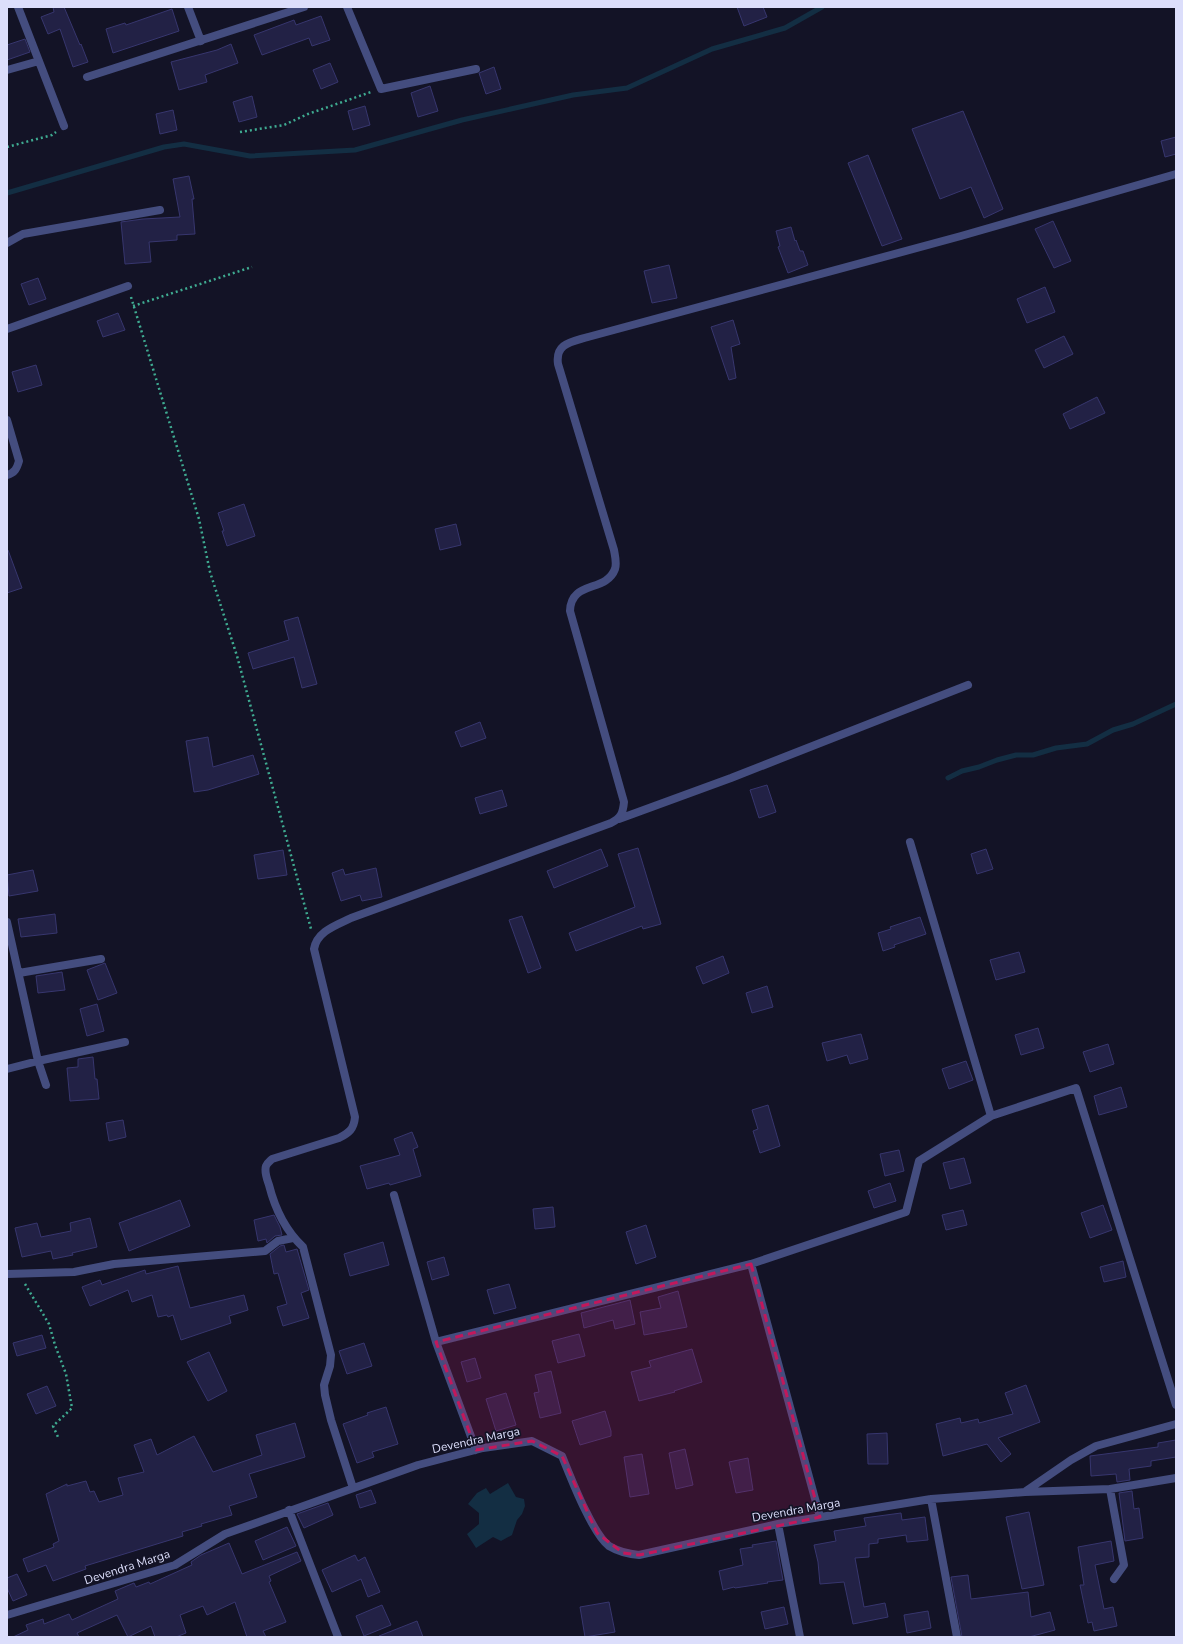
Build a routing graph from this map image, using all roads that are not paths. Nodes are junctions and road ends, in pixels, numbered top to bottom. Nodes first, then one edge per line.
1 (18, 7) edge
2 (188, 7) edge
3 (304, 7) edge
4 (348, 7) edge
5 (201, 41) junction
6 (39, 61) junction
7 (476, 69) dead end
8 (7, 70) edge
9 (87, 77) dead end
10 (64, 126) road end
11 (1176, 174) edge
12 (160, 210) dead end
13 (7, 243) edge
14 (128, 286) road end
15 (7, 329) edge
16 (7, 420) edge
17 (7, 475) edge
18 (968, 685) dead end
19 (619, 819) junction
20 (910, 842) dead end
21 (7, 922) edge
22 (101, 958) dead end
23 (19, 973) junction
24 (124, 1042) dead end
25 (38, 1061) junction
26 (7, 1069) edge
27 (46, 1085) dead end
28 (991, 1116) junction
29 (394, 1195) dead end
30 (293, 1238) junction
31 (751, 1264) junction
32 (7, 1274) edge
33 (436, 1342) junction
34 (1176, 1405) edge
35 (1176, 1424) edge
36 (476, 1450) junction
37 (1176, 1478) edge
38 (353, 1488) junction
39 (1110, 1489) junction
40 (1025, 1492) junction
41 (931, 1499) junction
42 (289, 1510) junction
43 (820, 1517) junction
44 (778, 1524) junction
45 (1114, 1579) dead end
46 (7, 1615) edge
47 (338, 1637) edge
48 (800, 1637) edge
49 (957, 1637) edge

1 - 6 street
2 - 5 street
3 - 5 street
4 - 7 street
5 - 9 street
6 - 8 street
6 - 10 street
11 - 19 street
12 - 13 street
14 - 15 street
16 - 17 street
18 - 19 street
19 - 30 street
20 - 28 street
21 - 23 street
22 - 23 street
23 - 25 street
24 - 25 street
25 - 26 street
25 - 27 street
28 - 31 street
28 - 34 street
29 - 33 street
30 - 32 street
30 - 38 street
31 - 33 street
31 - 43 street
33 - 36 street
35 - 40 street
36 - 38 street, Devendra Marga
36 - 44 street, Devendra Marga
37 - 39 street, Devendra Marga
38 - 42 street, Devendra Marga
39 - 40 street, Devendra Marga
39 - 45 street
40 - 41 street, Devendra Marga
41 - 43 street, Devendra Marga
41 - 49 street
42 - 46 street, Devendra Marga
42 - 47 street
43 - 44 street, Devendra Marga
44 - 48 street

